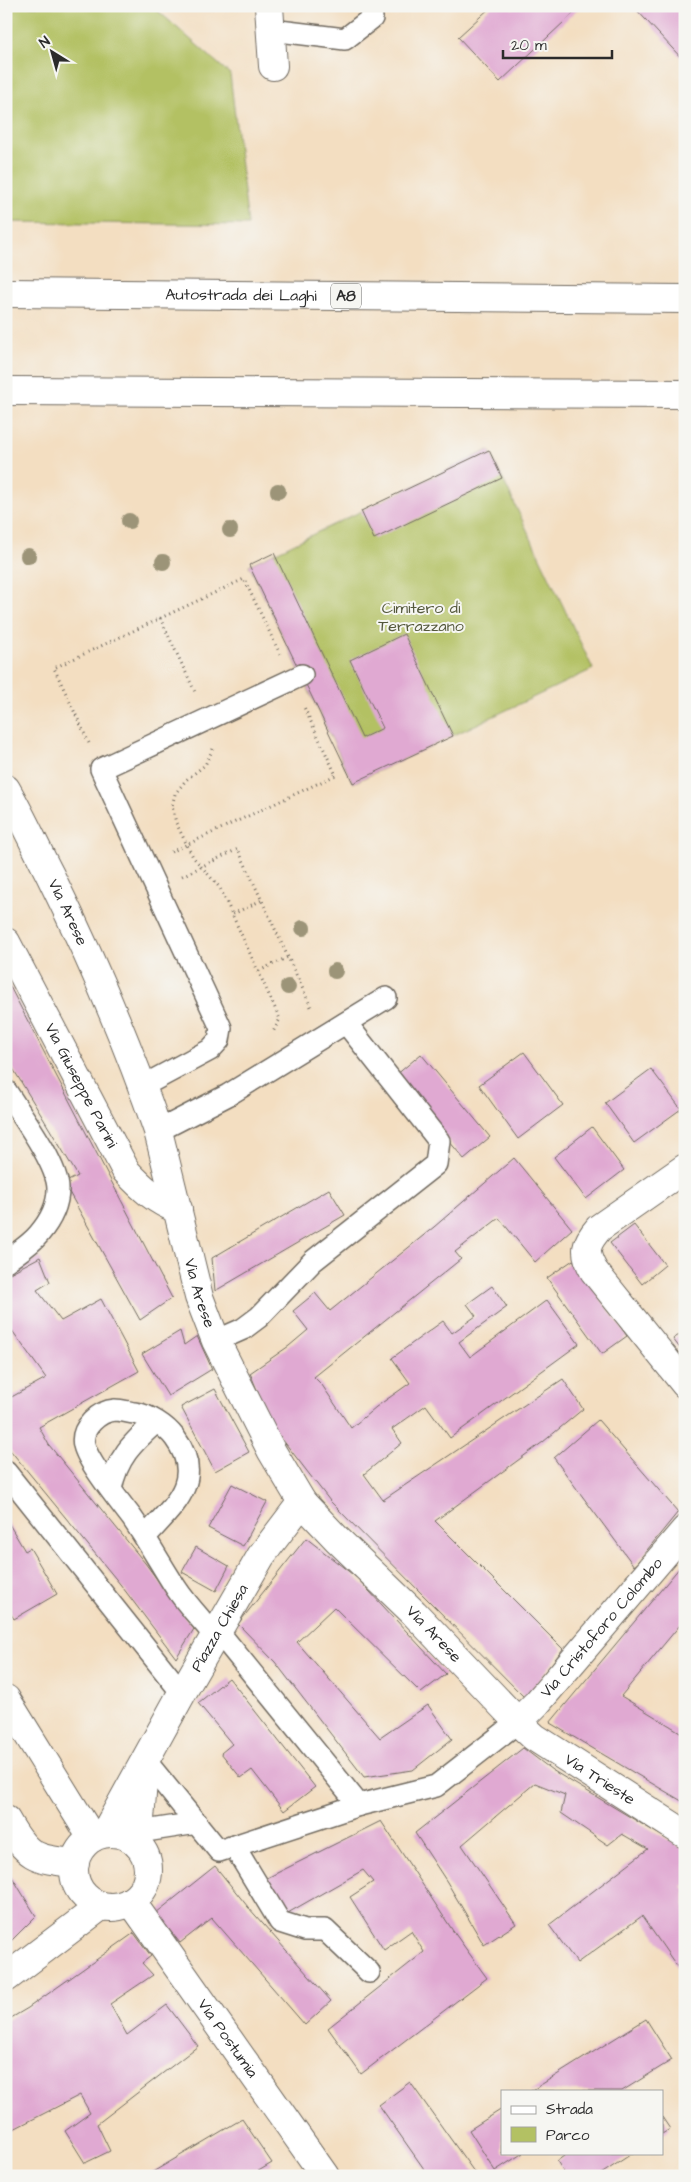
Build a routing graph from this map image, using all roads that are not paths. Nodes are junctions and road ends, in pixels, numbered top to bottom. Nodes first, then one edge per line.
1 (371, 6) edge
2 (270, 18) edge
3 (273, 66) dead end
4 (6, 293) edge
5 (685, 299) edge
6 (6, 390) edge
7 (685, 394) edge
8 (302, 675) dead end
9 (6, 789) edge
10 (6, 942) edge
11 (386, 998) dead end
12 (346, 1023) junction
13 (141, 1087) junction
14 (8, 1096) edge
15 (158, 1131) junction
16 (685, 1168) edge
17 (178, 1209) junction
18 (6, 1261) edge
19 (216, 1341) junction
20 (685, 1384) edge
21 (156, 1422) junction
22 (6, 1472) edge
23 (111, 1489) junction
24 (302, 1502) junction
25 (685, 1530) edge
26 (145, 1537) junction
27 (216, 1633) junction
28 (182, 1693) junction
29 (6, 1698) edge
30 (518, 1722) junction
31 (145, 1760) junction
32 (359, 1805) junction
33 (6, 1820) edge
34 (197, 1823) junction
35 (685, 1834) edge
36 (98, 1836) junction
37 (139, 1838) junction
38 (234, 1846) junction
39 (75, 1863) junction
40 (91, 1898) junction
41 (131, 1901) junction
42 (369, 1972) dead end
43 (6, 1978) edge
44 (325, 2176) edge

1 - 2 lane
2 - 3 main road
4 - 5 main road, Autostrada dei Laghi / A8
6 - 7 main road
8 - 13 lane
9 - 13 main road, Via Arese
10 - 17 main road, Via Giuseppe Parini
11 - 12 lane
12 - 15 lane
12 - 19 lane
13 - 15 main road, Via Arese
14 - 18 lane
15 - 17 main road, Via Arese
16 - 20 main road
17 - 19 main road, Via Arese
19 - 24 main road, Via Arese
21 - 23 lane
21 - 23 lane
21 - 26 lane
22 - 28 lane
23 - 26 lane
24 - 27 main road, Piazza Chiesa
24 - 30 main road, Via Arese
25 - 30 main road, Via Cristoforo Colombo
26 - 27 lane
27 - 28 main road, Piazza Chiesa
27 - 32 lane
28 - 31 main road, Piazza Chiesa
29 - 36 main road
30 - 32 lane
30 - 35 main road, Via Trieste
31 - 34 lane
31 - 36 main road, Piazza Chiesa
31 - 37 main road, Piazza Chiesa
32 - 38 lane
33 - 39 main road
34 - 37 lane
34 - 38 lane
36 - 37 main road
36 - 39 main road
37 - 41 main road
38 - 42 lane
39 - 40 main road
40 - 41 main road
40 - 43 main road
41 - 44 main road, Via Postumia

